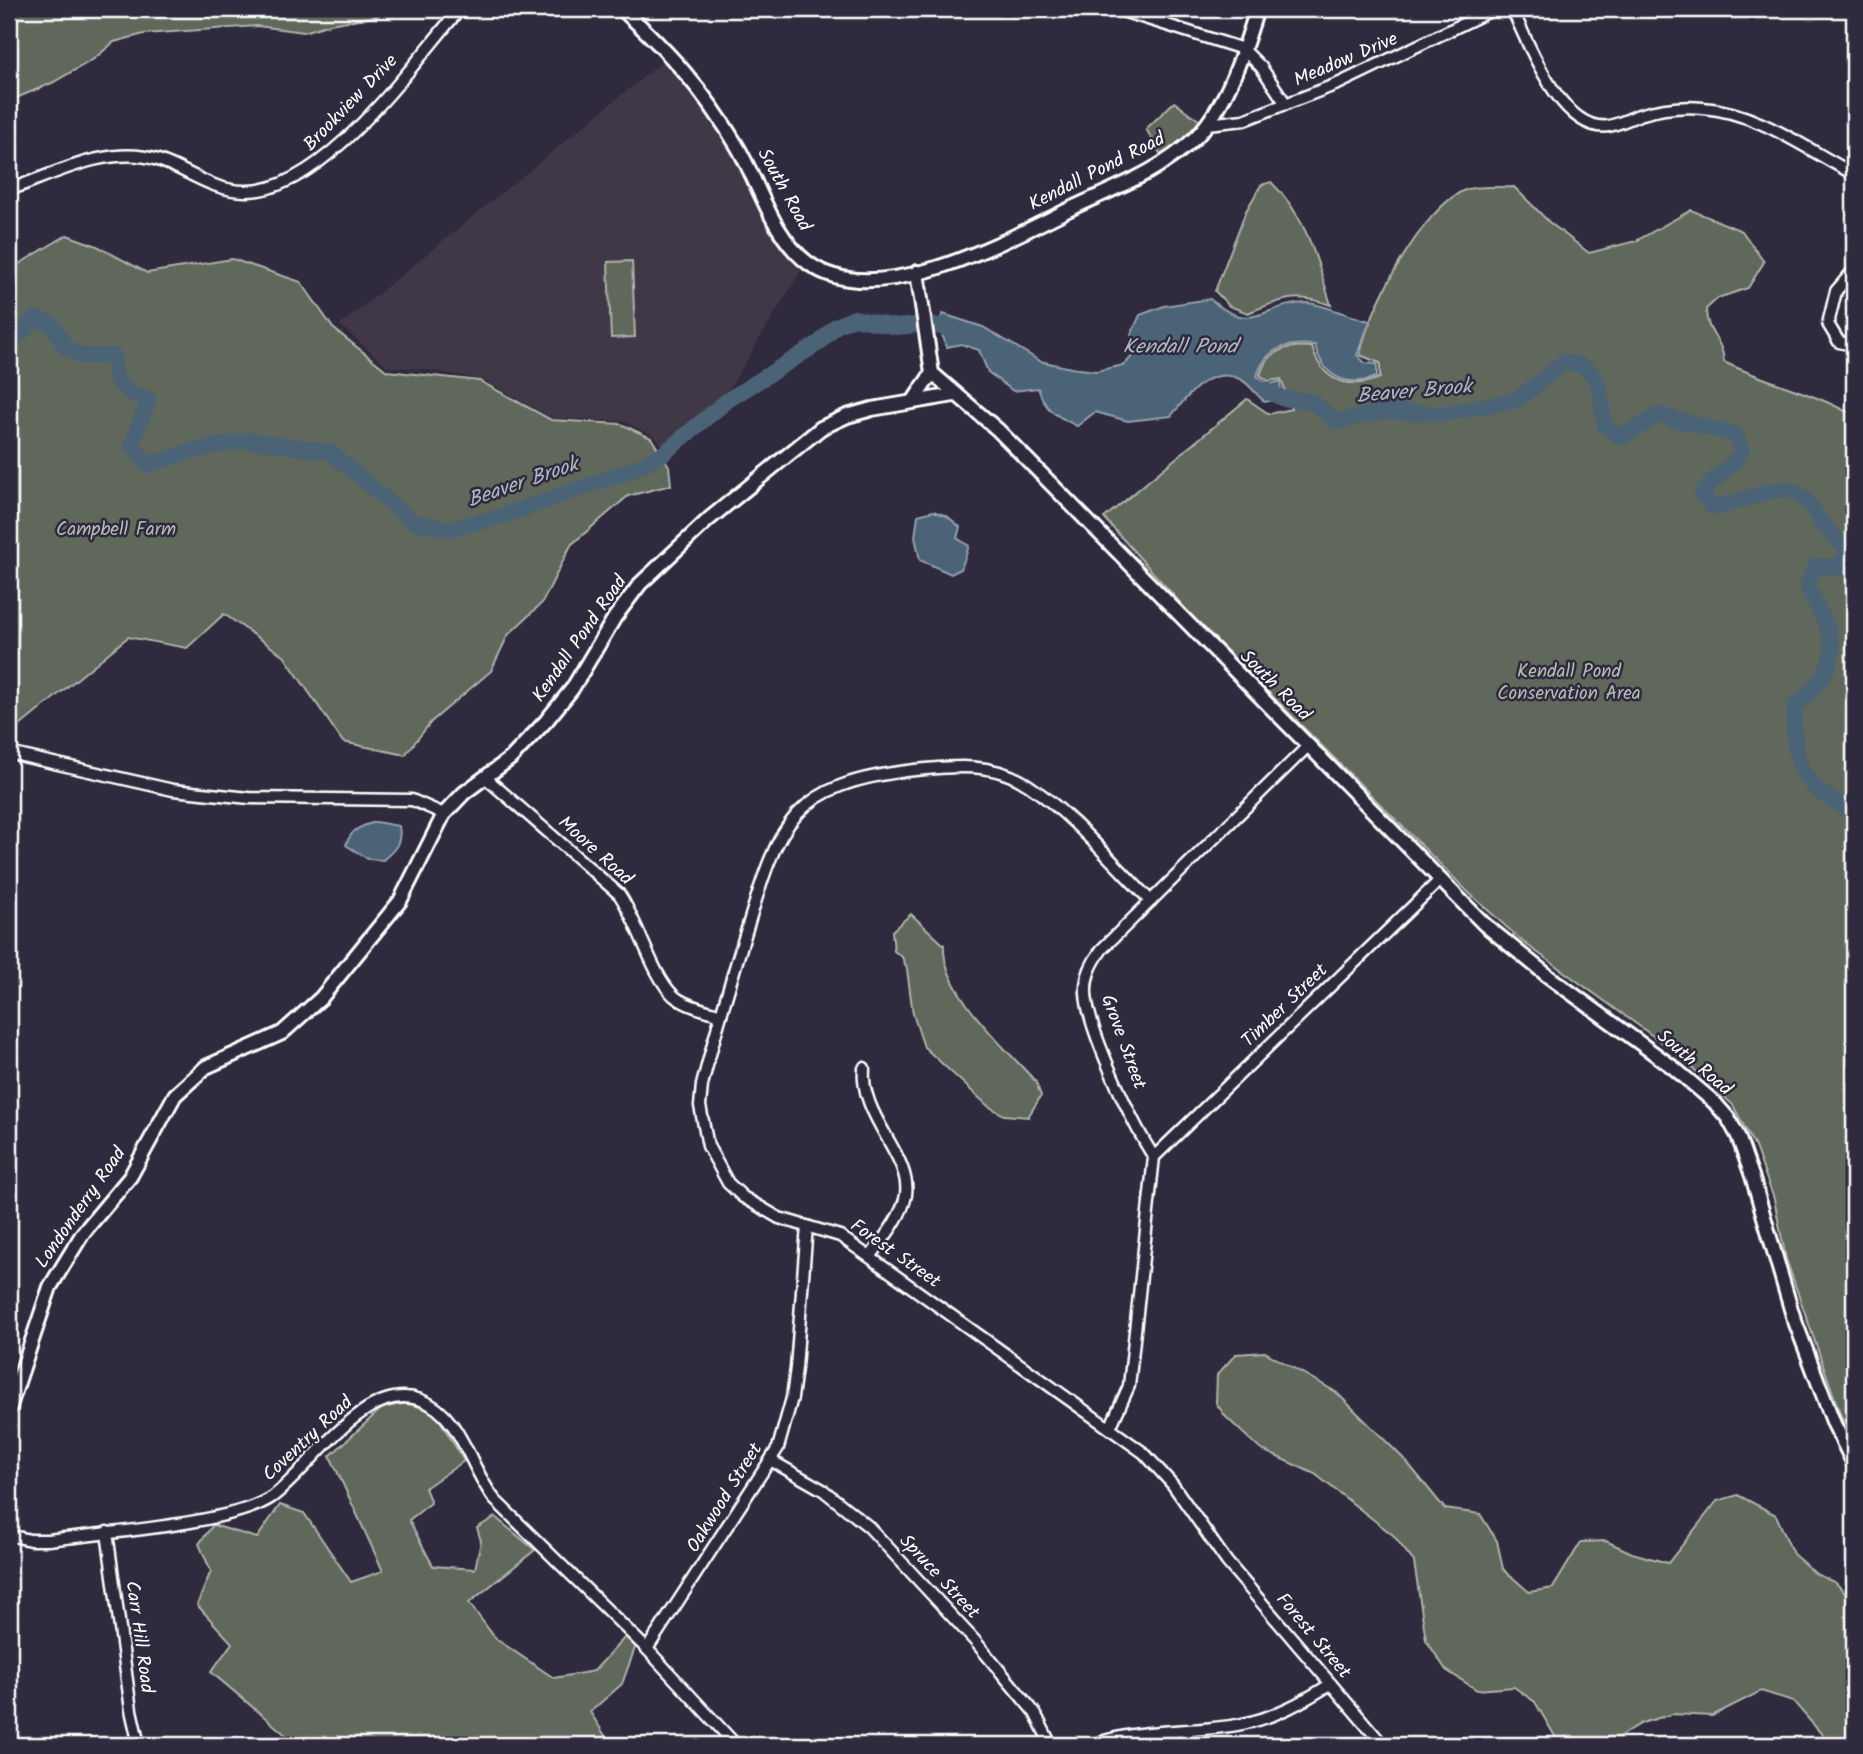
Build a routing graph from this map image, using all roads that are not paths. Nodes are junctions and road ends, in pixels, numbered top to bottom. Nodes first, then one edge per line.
1 (460, 9) edge
2 (622, 9) edge
3 (1116, 9) edge
4 (1258, 9) edge
5 (1494, 9) edge
6 (1511, 9) edge
7 (1243, 49) junction
8 (1286, 104) junction
9 (1207, 124) junction
10 (1854, 174) edge
11 (9, 190) edge
12 (1854, 269) edge
13 (918, 272) junction
14 (1854, 310) edge
15 (1854, 342) edge
16 (932, 373) junction
17 (954, 395) junction
18 (914, 400) junction
19 (1308, 746) junction
20 (9, 753) edge
21 (486, 778) junction
22 (444, 814) junction
23 (1440, 880) junction
24 (1151, 901) junction
25 (720, 1014) junction
26 (864, 1068) dead end
27 (1154, 1157) junction
28 (807, 1226) junction
29 (870, 1257) junction
30 (9, 1409) edge
31 (1110, 1428) junction
32 (772, 1461) junction
33 (1854, 1464) edge
34 (107, 1532) junction
35 (9, 1535) edge
36 (647, 1649) junction
37 (1331, 1684) junction
38 (139, 1745) edge
39 (736, 1745) edge
40 (1051, 1745) edge
41 (1092, 1745) edge
42 (1383, 1745) edge

1 - 11 street, Brookview Drive
2 - 13 street, South Road
3 - 7 street
4 - 7 street, Kendall Pond Road
5 - 8 street, Meadow Drive
6 - 10 street
7 - 8 street, Meadow Drive
7 - 9 street, Kendall Pond Road
8 - 9 street, Meadow Drive
9 - 13 street, Kendall Pond Road
12 - 14 street
12 - 15 street
13 - 16 street
16 - 17 street, South Road
16 - 18 street
17 - 18 street, Kendall Pond Road
17 - 19 street, South Road
18 - 21 street, Kendall Pond Road
19 - 23 street, South Road
19 - 24 street, Grove Street
20 - 22 street
21 - 22 street, Kendall Pond Road
21 - 25 street, Moore Road
22 - 30 street, Londonderry Road
23 - 27 street, Timber Street
23 - 33 street, South Road
24 - 25 street, Forest Street
24 - 27 street, Grove Street
25 - 28 street, Forest Street
26 - 29 street
27 - 31 street
28 - 29 street, Forest Street
28 - 32 street, Oakwood Street
29 - 31 street, Forest Street
31 - 37 street, Forest Street
32 - 36 street, Oakwood Street
32 - 40 street, Spruce Street
34 - 35 street, Coventry Road
34 - 36 street, Coventry Road
34 - 38 street, Carr Hill Road
36 - 39 street, Coventry Road
37 - 41 street
37 - 42 street, Forest Street

